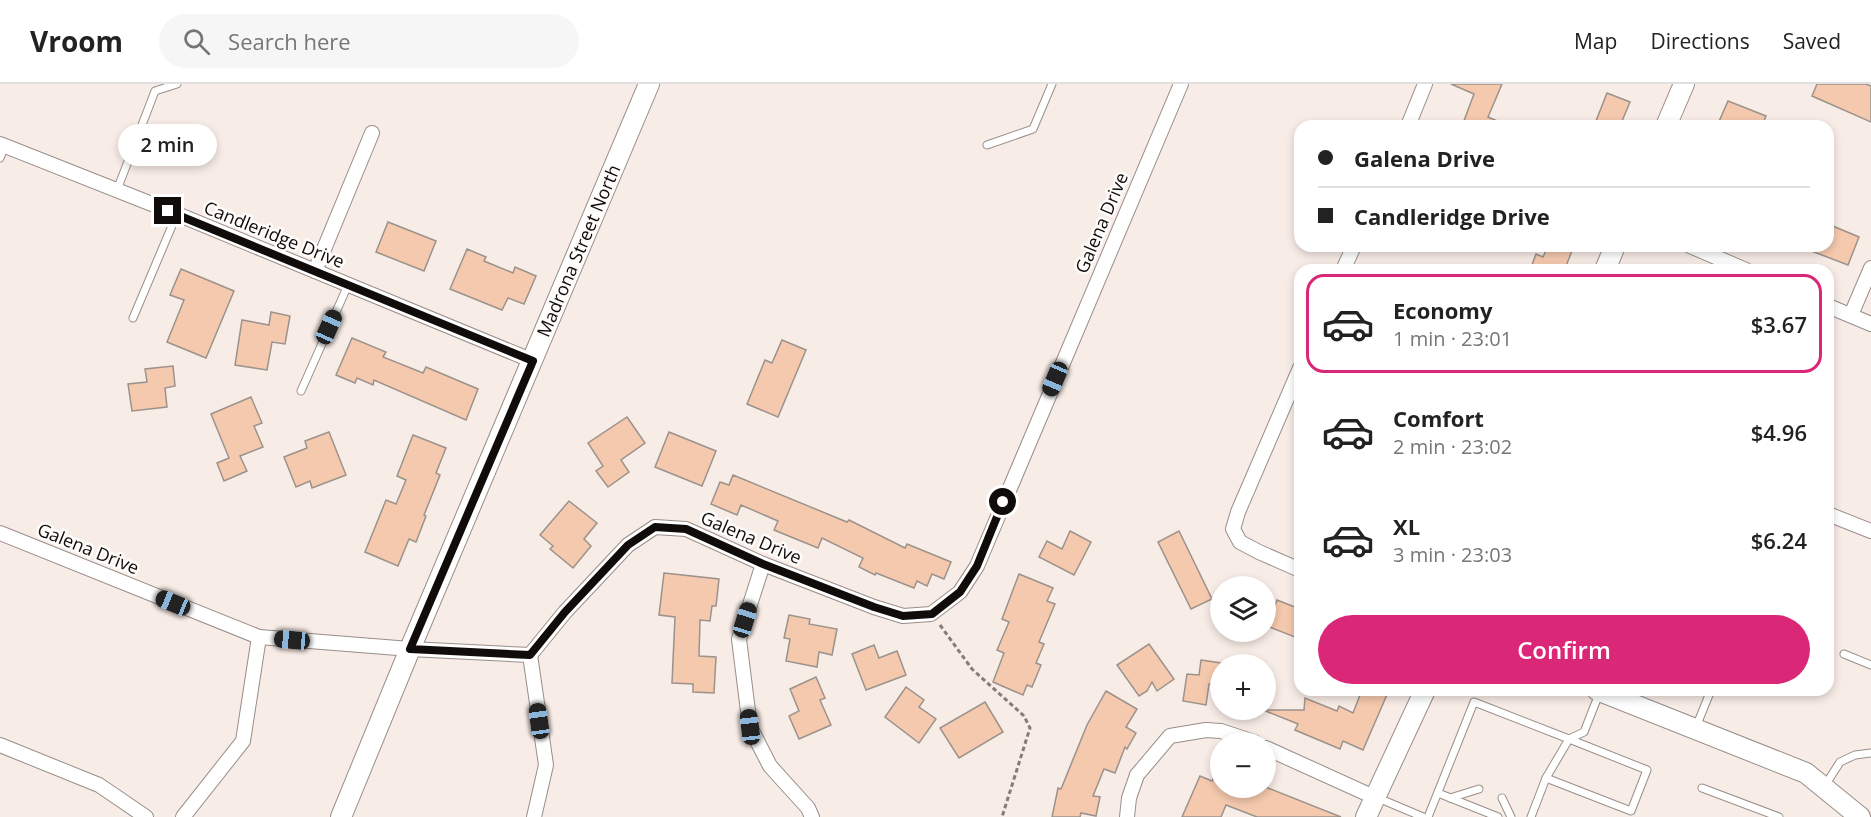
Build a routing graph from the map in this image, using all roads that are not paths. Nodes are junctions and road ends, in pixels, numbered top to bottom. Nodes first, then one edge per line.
1 (177, 84) edge
2 (649, 84) edge
3 (1052, 84) edge
4 (1180, 84) edge
5 (1425, 84) edge
6 (1683, 84) edge
7 (153, 87) edge
8 (1410, 120) edge
9 (1668, 120) edge
10 (372, 133) dead end
11 (987, 145) dead end
12 (2, 149) edge
13 (117, 190) junction
14 (177, 214) junction
15 (1704, 252) edge
16 (1732, 264) edge
17 (1871, 268) edge
18 (315, 271) junction
19 (348, 285) junction
20 (1834, 308) edge
21 (1851, 315) junction
22 (133, 318) dead end
23 (1871, 324) edge
24 (533, 361) junction
25 (1294, 382) edge
26 (301, 391) dead end
27 (1834, 516) edge
28 (1871, 531) edge
29 (0, 533) edge
30 (763, 564) junction
31 (1294, 567) edge
32 (259, 637) junction
33 (410, 649) junction
34 (1844, 654) dead end
35 (530, 655) junction
36 (1871, 665) edge
37 (1422, 696) edge
38 (1597, 696) edge
39 (1611, 696) edge
40 (1709, 696) edge
41 (1695, 730) junction
42 (1224, 732) edge
43 (1569, 739) junction
44 (0, 745) edge
45 (1276, 753) edge
46 (1871, 753) edge
47 (1546, 778) junction
48 (1824, 787) junction
49 (1702, 788) dead end
50 (1479, 789) dead end
51 (1438, 793) junction
52 (1374, 797) junction
53 (1450, 798) junction
54 (1502, 798) dead end
55 (146, 817) edge
56 (183, 817) edge
57 (341, 817) edge
58 (534, 817) edge
59 (812, 817) edge
60 (1126, 817) edge
61 (1366, 817) edge
62 (1423, 817) edge
63 (1428, 817) edge
64 (1498, 817) edge
65 (1511, 817) edge
66 (1531, 817) edge
67 (1779, 817) edge
68 (1860, 817) edge

1 - 7 lane
2 - 24 street, Madrona Street North
3 - 11 lane
4 - 30 street, Galena Drive
5 - 8 street
6 - 9 street
7 - 13 lane
10 - 18 street
12 - 13 street, Candleridge Drive
13 - 14 street, Candleridge Drive
14 - 18 street, Candleridge Drive
14 - 22 lane
15 - 16 street
17 - 21 street
18 - 19 street, Candleridge Drive
19 - 24 street, Candleridge Drive
19 - 26 lane
20 - 21 street
21 - 23 street
24 - 33 street, Madrona Street North
25 - 31 street
27 - 28 street
29 - 32 street, Galena Drive
30 - 35 street, Galena Drive
30 - 59 street
32 - 33 street, Galena Drive
32 - 56 street
33 - 35 street, Galena Drive
33 - 57 street, Madrona Street North
34 - 36 lane
35 - 58 street
37 - 52 street
38 - 43 lane
39 - 41 street
40 - 41 lane
41 - 48 street
42 - 60 street
43 - 47 lane
43 - 47 lane
43 - 51 lane
44 - 55 street
45 - 52 street
46 - 48 lane
47 - 66 lane
48 - 68 street
49 - 67 lane
50 - 53 lane
51 - 53 lane
51 - 63 lane
52 - 61 street
52 - 62 lane
53 - 64 lane
54 - 65 lane

